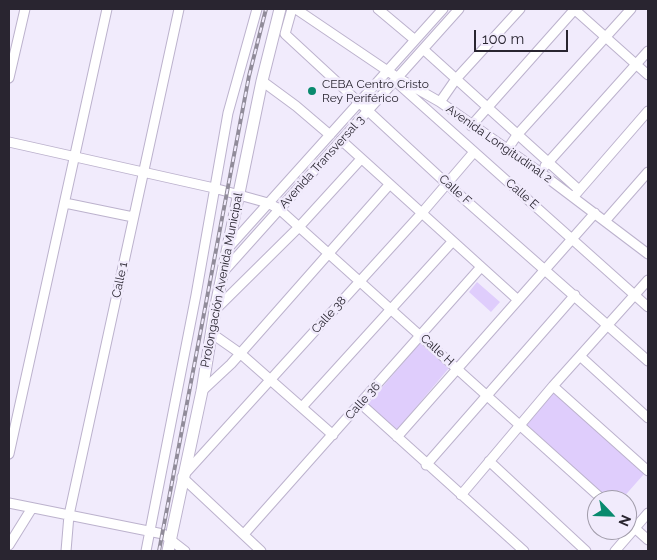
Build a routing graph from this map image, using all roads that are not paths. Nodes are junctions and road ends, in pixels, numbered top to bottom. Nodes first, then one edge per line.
1 (25, 9) edge
2 (107, 9) edge
3 (179, 9) edge
4 (257, 9) edge
5 (280, 9) edge
6 (292, 9) edge
7 (296, 9) edge
8 (443, 9) edge
9 (459, 9) edge
10 (520, 9) edge
11 (574, 9) edge
12 (631, 9) edge
13 (382, 10) edge
14 (605, 37) junction
15 (415, 40) junction
16 (423, 49) junction
17 (648, 50) edge
18 (636, 64) junction
19 (388, 70) junction
20 (648, 75) edge
21 (9, 78) edge
22 (396, 79) junction
23 (456, 79) junction
24 (262, 81) junction
25 (440, 102) junction
26 (359, 103) junction
27 (486, 108) junction
28 (368, 111) junction
29 (648, 111) edge
30 (471, 126) junction
31 (330, 135) junction
32 (517, 135) junction
33 (342, 140) junction
34 (9, 142) edge
35 (507, 150) junction
36 (474, 152) junction
37 (75, 157) junction
38 (361, 159) junction
39 (547, 162) junction
40 (143, 172) junction
41 (541, 173) junction
42 (647, 177) edge
43 (446, 182) junction
44 (389, 185) junction
45 (214, 188) junction
46 (578, 189) junction
47 (238, 195) junction
48 (574, 198) junction
49 (65, 203) junction
50 (268, 203) junction
51 (279, 209) junction
52 (421, 214) junction
53 (595, 214) junction
54 (133, 217) junction
55 (605, 221) junction
56 (299, 227) junction
57 (572, 238) junction
58 (452, 242) junction
59 (229, 247) junction
60 (329, 254) junction
61 (648, 254) edge
62 (481, 267) junction
63 (545, 269) junction
64 (224, 271) junction
65 (648, 280) edge
66 (359, 281) junction
67 (575, 295) junction
68 (635, 295) junction
69 (518, 300) junction
70 (648, 307) edge
71 (391, 309) junction
72 (215, 310) junction
73 (608, 325) junction
74 (211, 333) junction
75 (420, 336) junction
76 (241, 354) junction
77 (580, 356) junction
78 (648, 361) edge
79 (457, 368) junction
80 (271, 380) junction
81 (553, 386) junction
82 (202, 391) junction
83 (487, 396) junction
84 (361, 404) junction
85 (302, 407) junction
86 (648, 418) edge
87 (520, 425) junction
88 (333, 435) junction
89 (397, 437) junction
90 (9, 454) edge
91 (489, 461) junction
92 (426, 465) junction
93 (648, 471) edge
94 (182, 477) junction
95 (592, 490) edge
96 (461, 495) junction
97 (9, 503) edge
98 (32, 508) junction
99 (648, 513) edge
100 (69, 515) junction
101 (637, 526) edge
102 (637, 530) edge
103 (149, 532) junction
104 (244, 534) junction
105 (625, 540) edge
106 (648, 540) edge
107 (9, 545) edge
108 (169, 546) edge
109 (66, 551) edge
110 (146, 551) edge
111 (185, 551) edge
112 (261, 551) edge
113 (524, 551) edge
114 (586, 551) edge
115 (615, 551) edge

1 - 21 street
2 - 37 street
3 - 40 street, Calle 1
4 - 45 street, Prolongación Avenida Municipal
5 - 24 main road, Prolongación Avenida Municipal
6 - 26 street, Calle F
7 - 19 street, Avenida Longitudinal 2
8 - 15 street, Avenida Transversal 3
9 - 16 street, Avenida Transversal 3
10 - 23 street
11 - 14 street
11 - 27 street
12 - 14 street
13 - 15 street
14 - 18 street
14 - 32 street
15 - 19 street, Avenida Transversal 3
16 - 22 street, Avenida Transversal 3
16 - 23 street
17 - 18 street
18 - 20 street
18 - 39 street
19 - 22 street, Avenida Longitudinal 2
19 - 26 street, Avenida Transversal 3
22 - 25 street, Avenida Longitudinal 2
22 - 28 street, Avenida Transversal 3
22 - 36 street, Calle E
23 - 25 street
23 - 27 street
24 - 31 street
24 - 47 main road, Prolongación Avenida Municipal
25 - 30 street, Avenida Longitudinal 2
26 - 28 street, Calle F
26 - 31 street, Avenida Transversal 3
27 - 30 street
27 - 32 street
28 - 33 street, Avenida Transversal 3
28 - 43 street, Calle F
29 - 46 street
30 - 35 street, Avenida Longitudinal 2
31 - 50 street, Avenida Transversal 3
32 - 35 street
32 - 39 street
33 - 38 street
33 - 51 street, Avenida Transversal 3
34 - 37 street, Calle H
35 - 41 street, Avenida Longitudinal 2
36 - 43 street, Calle 38
36 - 57 street, Calle E
37 - 40 street, Calle H
37 - 49 street
38 - 44 street
38 - 56 street
39 - 41 street
39 - 46 street
40 - 45 street, Calle H
40 - 54 street, Calle 1
41 - 48 street, Avenida Longitudinal 2
42 - 55 street
43 - 52 street, Calle 38
43 - 63 street, Calle F
44 - 52 street
44 - 60 street
45 - 47 street, Calle H
45 - 103 street, Prolongación Avenida Municipal
46 - 48 street
47 - 50 street, Calle H
47 - 59 main road, Prolongación Avenida Municipal
48 - 53 street, Avenida Longitudinal 2
49 - 54 street
49 - 90 street
50 - 51 street, Calle H
50 - 59 street, Avenida Transversal 3
51 - 56 street, Calle H
51 - 64 street, Avenida Transversal 3
52 - 58 street
52 - 66 street, Calle 38
53 - 55 street, Avenida Longitudinal 2
53 - 57 street
54 - 100 street, Calle 1
55 - 61 street, Avenida Longitudinal 2
56 - 60 street, Calle H
56 - 72 street
57 - 63 street
57 - 68 street, Calle E
58 - 62 street
58 - 71 street
59 - 64 main road, Prolongación Avenida Municipal
60 - 66 street, Calle H
60 - 76 street
62 - 69 street
62 - 75 street, Calle 36
63 - 67 street, Calle F
63 - 69 street
64 - 72 main road, Prolongación Avenida Municipal
65 - 68 street
66 - 71 street, Calle H
66 - 80 street, Calle 38
67 - 73 street, Calle F
67 - 83 street
68 - 70 street, Calle E
68 - 73 street
69 - 79 street
71 - 75 street, Calle H
71 - 85 street
72 - 74 main road, Prolongación Avenida Municipal
73 - 77 street
73 - 78 street, Calle F
74 - 76 street
74 - 82 main road, Prolongación Avenida Municipal
75 - 79 street, Calle H
75 - 84 street, Calle 36
76 - 80 street
76 - 82 street
77 - 81 street
77 - 86 street
79 - 83 street, Calle H
79 - 89 street
80 - 85 street
80 - 94 street, Calle 38
81 - 87 street
81 - 93 street
82 - 94 main road, Prolongación Avenida Municipal
83 - 87 street, Calle H
83 - 92 street
84 - 88 street, Calle 36
84 - 89 street
85 - 88 street
87 - 91 street
87 - 95 street, Calle H
88 - 104 street, Calle 36
89 - 92 street
91 - 96 street
91 - 114 street
92 - 96 street
94 - 104 street
94 - 108 main road, Prolongación Avenida Municipal
96 - 113 street
97 - 98 street
98 - 100 street
98 - 107 street
99 - 101 street
100 - 103 street
100 - 109 street, Calle 1
102 - 106 street
103 - 108 street
103 - 110 street, Prolongación Avenida Municipal
104 - 112 street
105 - 115 street
108 - 111 street

